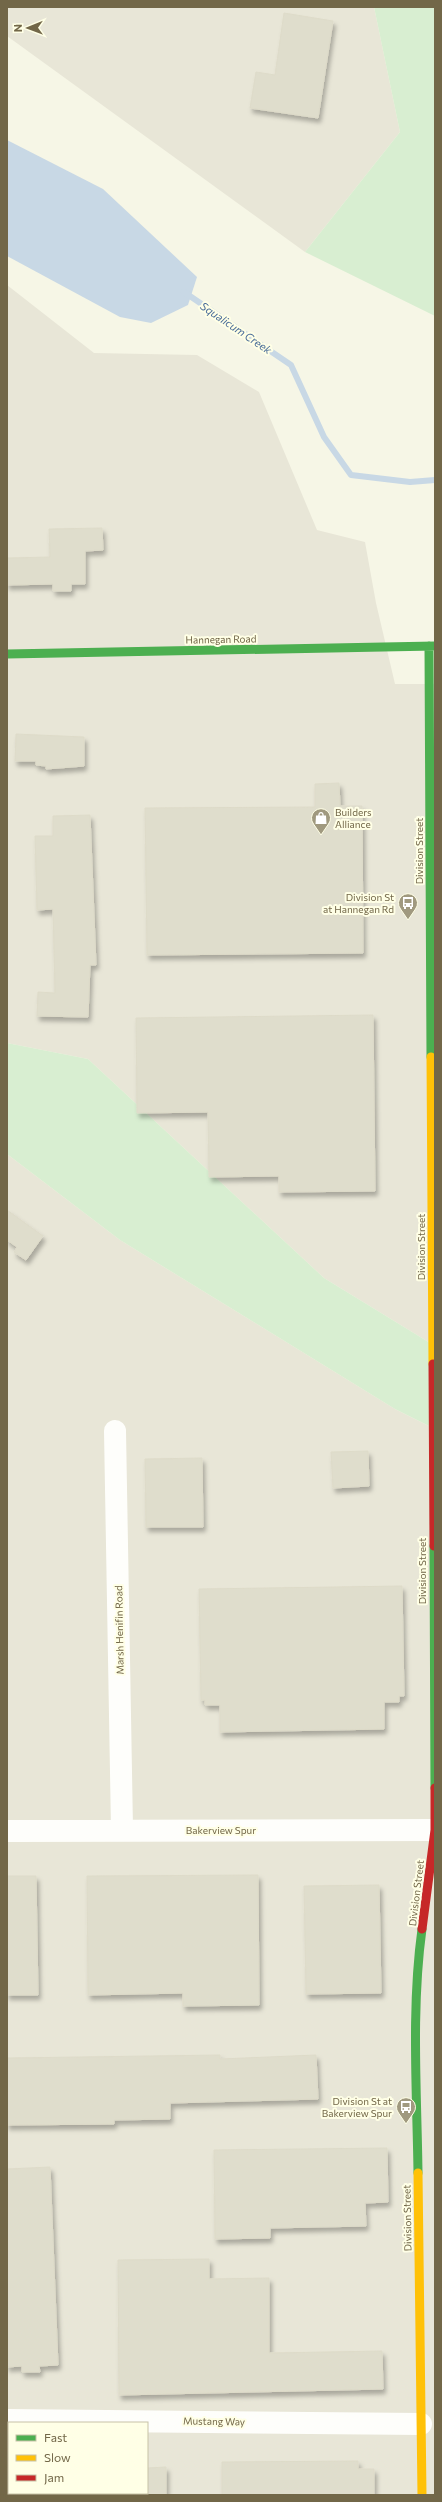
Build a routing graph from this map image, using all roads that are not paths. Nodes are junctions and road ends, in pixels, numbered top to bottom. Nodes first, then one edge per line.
1 (432, 646) edge
2 (7, 654) edge
3 (115, 1431) dead end
4 (122, 1830) junction
5 (435, 1830) edge
6 (7, 1831) edge
7 (7, 2420) edge
8 (421, 2424) junction
9 (422, 2495) edge

1 - 2 street, Hannegan Road
1 - 5 street, Division Street
3 - 4 street, Marsh Henifin Road
4 - 5 street, Bakerview Spur
4 - 6 street, Bakerview Spur
5 - 8 street, Division Street
7 - 8 street, Mustang Way
8 - 9 street, Division Street

